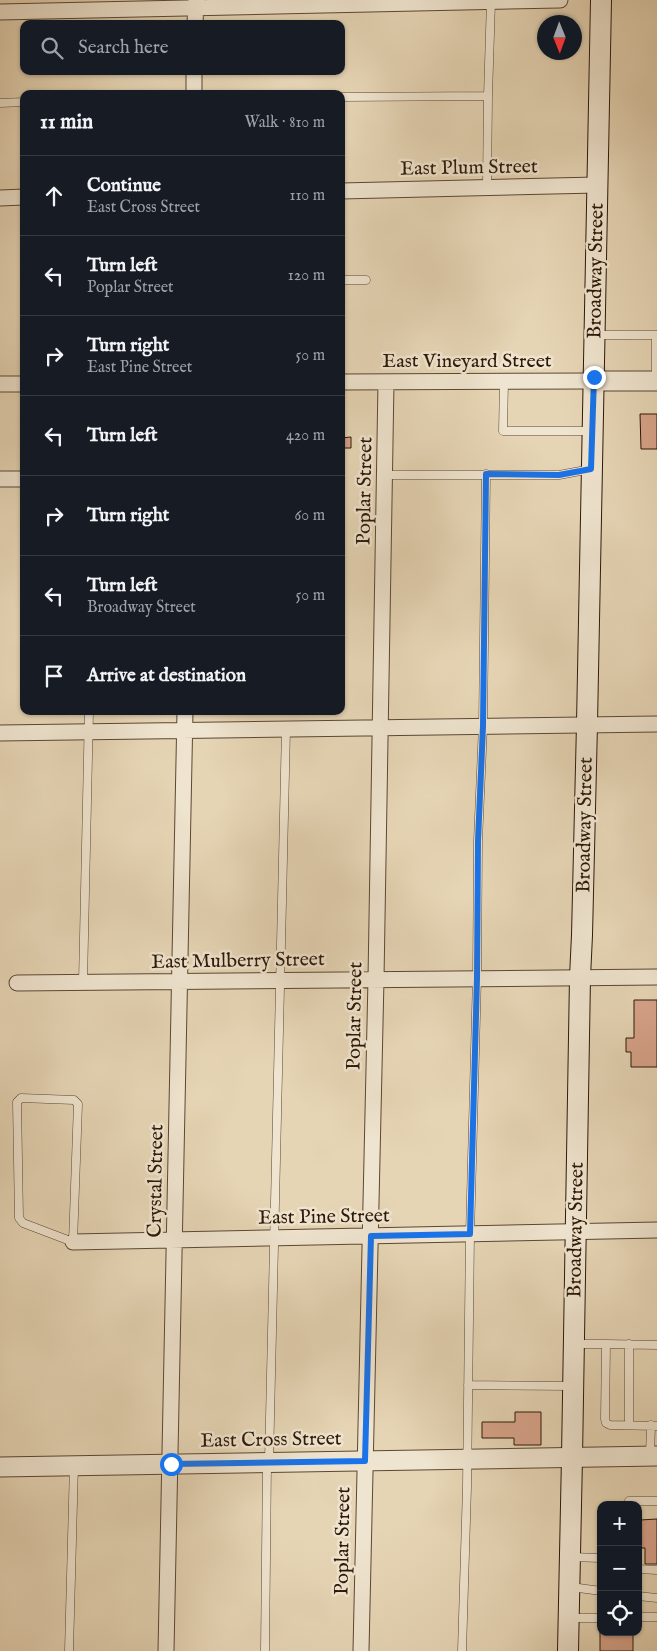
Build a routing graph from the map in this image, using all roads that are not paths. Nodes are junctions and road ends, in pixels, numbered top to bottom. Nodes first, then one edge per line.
1 (560, 0) edge
2 (601, 0) edge
3 (491, 1) junction
4 (196, 4) edge
5 (0, 12) edge
6 (195, 20) edge
7 (194, 75) edge
8 (194, 90) edge
9 (488, 96) junction
10 (345, 97) edge
11 (20, 102) edge
12 (0, 103) edge
13 (597, 185) junction
14 (487, 188) junction
15 (345, 190) edge
16 (20, 197) edge
17 (0, 198) edge
18 (345, 280) edge
19 (366, 280) dead end
20 (595, 335) junction
21 (656, 354) edge
22 (504, 381) junction
23 (593, 381) junction
24 (656, 381) edge
25 (345, 382) edge
26 (386, 382) junction
27 (0, 384) edge
28 (20, 384) edge
29 (592, 431) junction
30 (591, 469) junction
31 (486, 474) junction
32 (385, 475) junction
33 (0, 479) edge
34 (20, 479) edge
35 (89, 715) edge
36 (185, 715) edge
37 (587, 724) junction
38 (657, 724) edge
39 (483, 726) junction
40 (381, 727) junction
41 (286, 729) junction
42 (185, 730) junction
43 (88, 732) junction
44 (0, 733) edge
45 (580, 977) junction
46 (657, 977) edge
47 (477, 978) junction
48 (376, 979) junction
49 (280, 980) junction
50 (180, 981) junction
51 (83, 982) junction
52 (18, 983) dead end
53 (657, 1230) edge
54 (576, 1232) junction
55 (470, 1234) junction
56 (371, 1236) junction
57 (274, 1238) junction
58 (175, 1240) junction
59 (74, 1242) junction
60 (574, 1344) junction
61 (606, 1344) junction
62 (629, 1344) junction
63 (657, 1344) edge
64 (468, 1385) junction
65 (574, 1386) junction
66 (629, 1425) junction
67 (654, 1425) edge
68 (654, 1456) edge
69 (572, 1457) junction
70 (467, 1459) junction
71 (365, 1461) junction
72 (268, 1462) junction
73 (171, 1464) junction
74 (74, 1466) junction
75 (0, 1467) edge
76 (642, 1501) edge
77 (657, 1501) edge
78 (570, 1556) junction
79 (597, 1558) edge
80 (642, 1569) edge
81 (657, 1570) edge
82 (569, 1587) junction
83 (597, 1590) edge
84 (642, 1596) edge
85 (657, 1598) edge
86 (642, 1617) edge
87 (657, 1617) edge
88 (569, 1618) junction
89 (597, 1618) edge
90 (69, 1651) edge
91 (166, 1651) edge
92 (265, 1651) edge
93 (361, 1651) edge
94 (462, 1651) edge
95 (568, 1651) edge

1 - 3 street
2 - 13 main road, Broadway Street
3 - 4 street
3 - 9 lane
4 - 5 street
4 - 6 street
7 - 8 street
9 - 10 lane
9 - 14 lane
11 - 12 lane
13 - 14 street, East Plum Street
13 - 20 main road, Broadway Street
14 - 15 street, East Plum Street
16 - 17 street
18 - 19 lane
20 - 21 lane
20 - 23 main road, Broadway Street
21 - 24 lane
22 - 23 street, East Vineyard Street
22 - 26 street, East Vineyard Street
22 - 29 lane
23 - 24 street
23 - 29 main road, Broadway Street
25 - 26 street, East Vineyard Street
26 - 32 street, Poplar Street
27 - 28 street
29 - 30 main road, Broadway Street
30 - 31 lane
30 - 37 main road, Broadway Street
31 - 32 lane
31 - 39 lane
32 - 40 street, Poplar Street
33 - 34 street
35 - 43 lane
36 - 42 street, Crystal Street
37 - 38 street
37 - 39 street
37 - 45 main road, Broadway Street
39 - 40 street
39 - 47 lane
40 - 41 street
40 - 48 street, Poplar Street
41 - 42 street
41 - 49 lane
42 - 43 street
42 - 50 street, Crystal Street
43 - 44 street
43 - 51 lane
45 - 46 street, East Mulberry Street
45 - 47 street, East Mulberry Street
45 - 54 main road, Broadway Street
47 - 48 street, East Mulberry Street
47 - 55 lane
48 - 49 street, East Mulberry Street
48 - 56 street, Poplar Street
49 - 50 street, East Mulberry Street
49 - 57 lane
50 - 51 street, East Mulberry Street
50 - 58 street, Crystal Street
51 - 52 street, East Mulberry Street
53 - 54 street, East Pine Street
54 - 55 street, East Pine Street
54 - 60 main road, Broadway Street
55 - 56 street, East Pine Street
55 - 64 lane
56 - 57 street, East Pine Street
56 - 71 street, Poplar Street
57 - 58 street, East Pine Street
57 - 72 lane
58 - 59 street, East Pine Street
58 - 73 street, Crystal Street
59 - 59 lane
60 - 61 lane
60 - 65 main road, Broadway Street
61 - 62 lane
61 - 66 lane
62 - 63 lane
62 - 66 lane
64 - 65 lane
64 - 70 lane
65 - 69 main road, Broadway Street
66 - 67 lane
67 - 68 lane
68 - 69 street, East Cross Street
69 - 70 street, East Cross Street
69 - 78 main road, Broadway Street
70 - 71 street, East Cross Street
70 - 94 lane
71 - 72 street, East Cross Street
71 - 93 street, Poplar Street
72 - 73 street, East Cross Street
72 - 92 lane
73 - 74 street, East Cross Street
73 - 91 street, Crystal Street
74 - 75 street, East Cross Street
74 - 90 lane
76 - 77 lane
78 - 79 lane
78 - 82 main road, Broadway Street
80 - 81 lane
82 - 83 lane
82 - 88 main road, Broadway Street
84 - 85 lane
86 - 87 lane
88 - 89 lane
88 - 95 main road, Broadway Street

